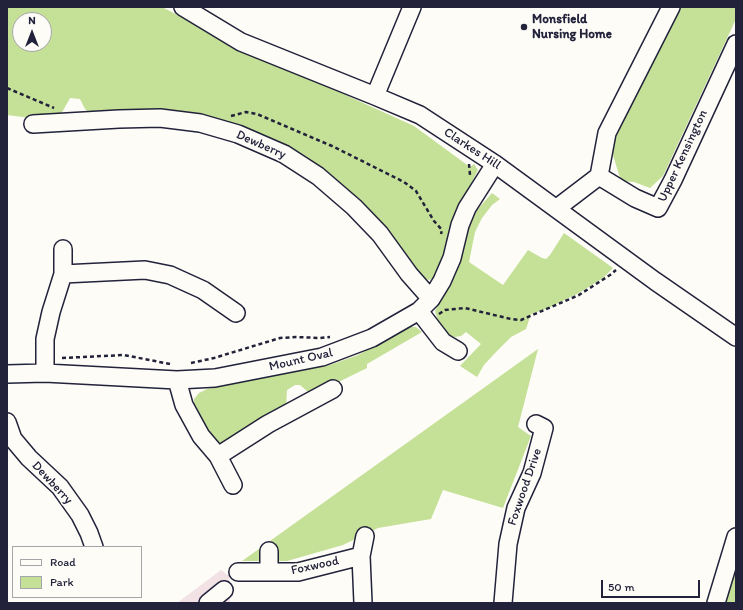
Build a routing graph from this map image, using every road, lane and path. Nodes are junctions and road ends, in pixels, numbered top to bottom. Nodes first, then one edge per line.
1 (183, 7) edge
2 (412, 7) edge
3 (671, 7) edge
4 (736, 44) edge
5 (7, 88) edge
6 (375, 96) junction
7 (67, 122) junction
8 (33, 124) dead end
9 (218, 128) junction
10 (469, 162) dead end
11 (495, 164) junction
12 (599, 176) junction
13 (468, 180) dead end
14 (557, 208) junction
15 (444, 225) dead end
16 (442, 230) junction
17 (441, 236) dead end
18 (63, 249) dead end
19 (626, 259) junction
20 (63, 274) junction
21 (430, 298) junction
22 (236, 313) dead end
23 (423, 316) junction
24 (332, 336) dead end
25 (736, 336) edge
26 (458, 351) dead end
27 (189, 364) dead end
28 (45, 366) junction
29 (177, 372) junction
30 (7, 374) edge
31 (333, 389) dead end
32 (7, 422) edge
33 (536, 424) dead end
34 (218, 456) junction
35 (233, 485) dead end
36 (365, 536) dead end
37 (736, 537) edge
38 (94, 546) edge
39 (269, 551) dead end
40 (361, 556) junction
41 (238, 572) dead end
42 (269, 572) junction
43 (224, 590) dead end
44 (208, 603) edge
45 (364, 603) edge
46 (503, 603) edge
47 (716, 603) edge

1 - 6 street, Clarkes Hill
2 - 6 street
3 - 12 street
4 - 12 street, Upper Kensington
5 - 7 path
6 - 11 street, Clarkes Hill
7 - 8 street, Dewberry
7 - 9 street, Dewberry
9 - 16 path
9 - 21 street, Dewberry
10 - 13 path
11 - 14 street, Clarkes Hill
11 - 21 street, Mount Oval
12 - 14 street
14 - 19 street, Clarkes Hill
15 - 16 path
16 - 17 path
18 - 20 street
19 - 23 path
19 - 25 street, Clarkes Hill
20 - 22 street
20 - 28 street
21 - 23 street, Mount Oval
23 - 26 street
23 - 29 street, Mount Oval
24 - 27 path
28 - 29 street, Mount Oval
28 - 29 path
28 - 30 street, Mount Oval
29 - 34 street
31 - 34 street
32 - 38 street, Dewberry
33 - 46 street, Foxwood Drive
34 - 35 street
36 - 40 street
37 - 47 street
39 - 42 street
40 - 42 street, Foxwood
40 - 45 street
41 - 42 street, Foxwood
43 - 44 street

